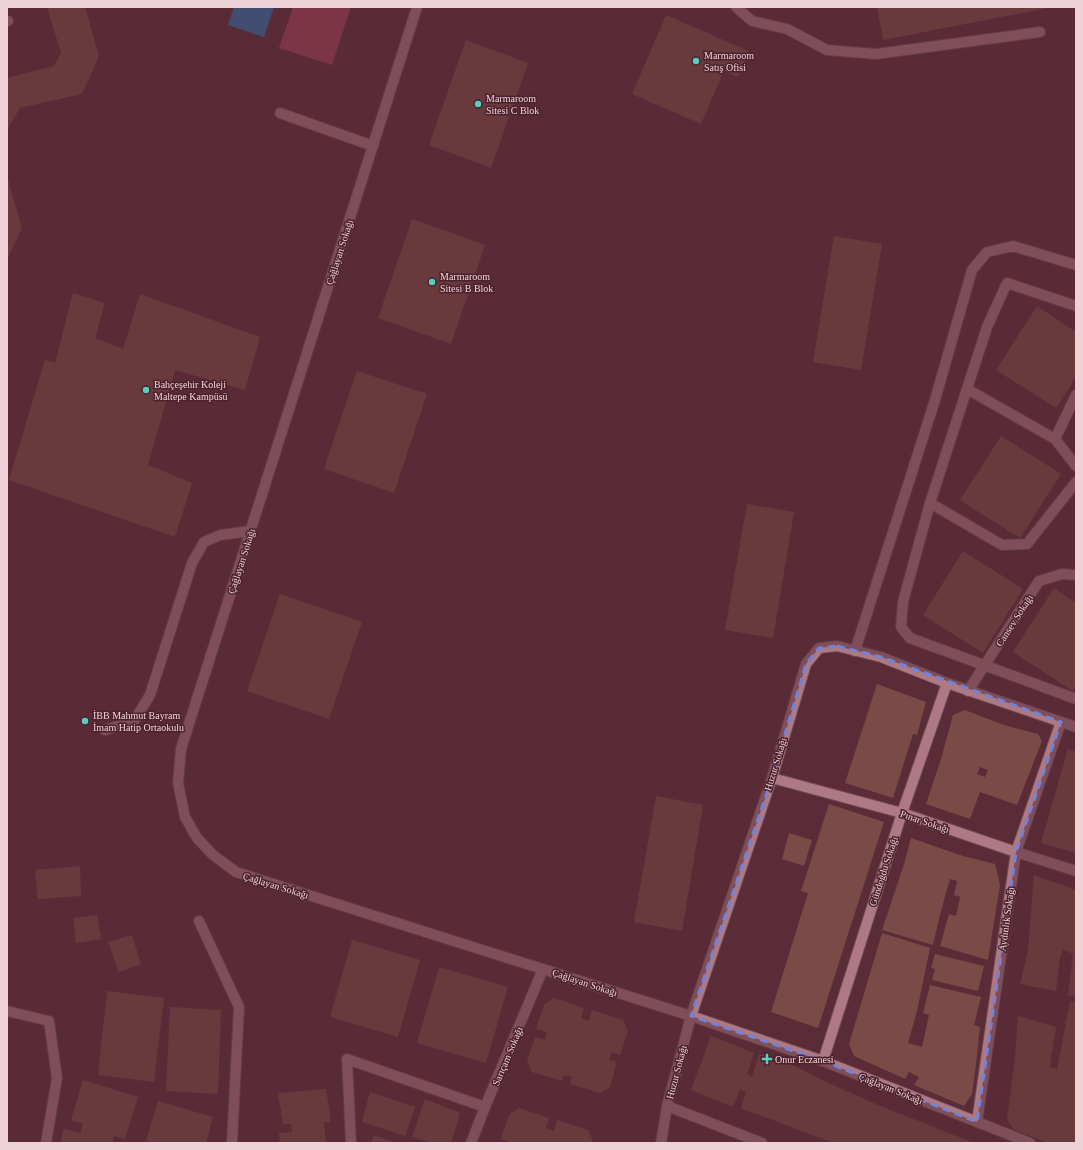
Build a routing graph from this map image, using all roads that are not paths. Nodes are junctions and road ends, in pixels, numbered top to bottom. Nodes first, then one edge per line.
1 (417, 7) edge
2 (736, 7) edge
3 (1040, 32) dead end
4 (280, 113) dead end
5 (373, 146) junction
6 (1076, 265) edge
7 (1076, 306) edge
8 (967, 389) junction
9 (1076, 394) edge
10 (1055, 439) junction
11 (1076, 466) edge
12 (1076, 482) edge
13 (930, 503) junction
14 (250, 531) junction
15 (1076, 575) edge
16 (856, 651) junction
17 (985, 666) junction
18 (947, 683) junction
19 (968, 691) junction
20 (1076, 699) edge
21 (1061, 722) junction
22 (1076, 727) edge
23 (105, 730) dead end
24 (772, 778) junction
25 (902, 813) junction
26 (1016, 852) junction
27 (1076, 871) edge
28 (199, 921) dead end
29 (544, 969) junction
30 (7, 1011) edge
31 (691, 1016) junction
32 (823, 1061) junction
33 (485, 1106) junction
34 (667, 1106) junction
35 (977, 1122) junction
36 (46, 1143) edge
37 (232, 1143) edge
38 (351, 1143) edge
39 (471, 1143) edge
40 (661, 1143) edge
41 (762, 1143) edge
42 (1030, 1143) edge

1 - 5 street, Çağlayan Sokağı
2 - 3 street
4 - 5 street
5 - 14 street, Çağlayan Sokağı
6 - 16 street
7 - 8 street
8 - 10 street
8 - 13 street
9 - 10 street
10 - 11 street
12 - 13 street
13 - 17 street
14 - 23 street
14 - 29 street, Çağlayan Sokağı
15 - 17 street, Cansev Sokağı
16 - 18 street, Huzur Sokağı
16 - 24 street, Huzur Sokağı
17 - 19 street, Cansev Sokağı
17 - 20 street
18 - 19 street, Huzur Sokağı
18 - 25 street, Gündoğdu Sokağı
19 - 21 street, Huzur Sokağı
21 - 22 street, Huzur Sokağı
21 - 26 street, Aydınlık Sokağı
24 - 25 street, Pınar Sokağı
24 - 31 street, Huzur Sokağı
25 - 26 street, Pınar Sokağı
25 - 32 street, Gündoğdu Sokağı
26 - 27 street, Pınar Sokağı
26 - 35 street, Aydınlık Sokağı
28 - 37 street
29 - 31 street, Çağlayan Sokağı
29 - 33 street, Sarıçam Sokağı
30 - 36 street
31 - 32 street, Çağlayan Sokağı
31 - 34 street, Huzur Sokağı
32 - 35 street, Çağlayan Sokağı
33 - 38 street
33 - 39 street, Sarıçam Sokağı
34 - 40 street, Huzur Sokağı
34 - 41 street
35 - 42 street, Çağlayan Sokağı

